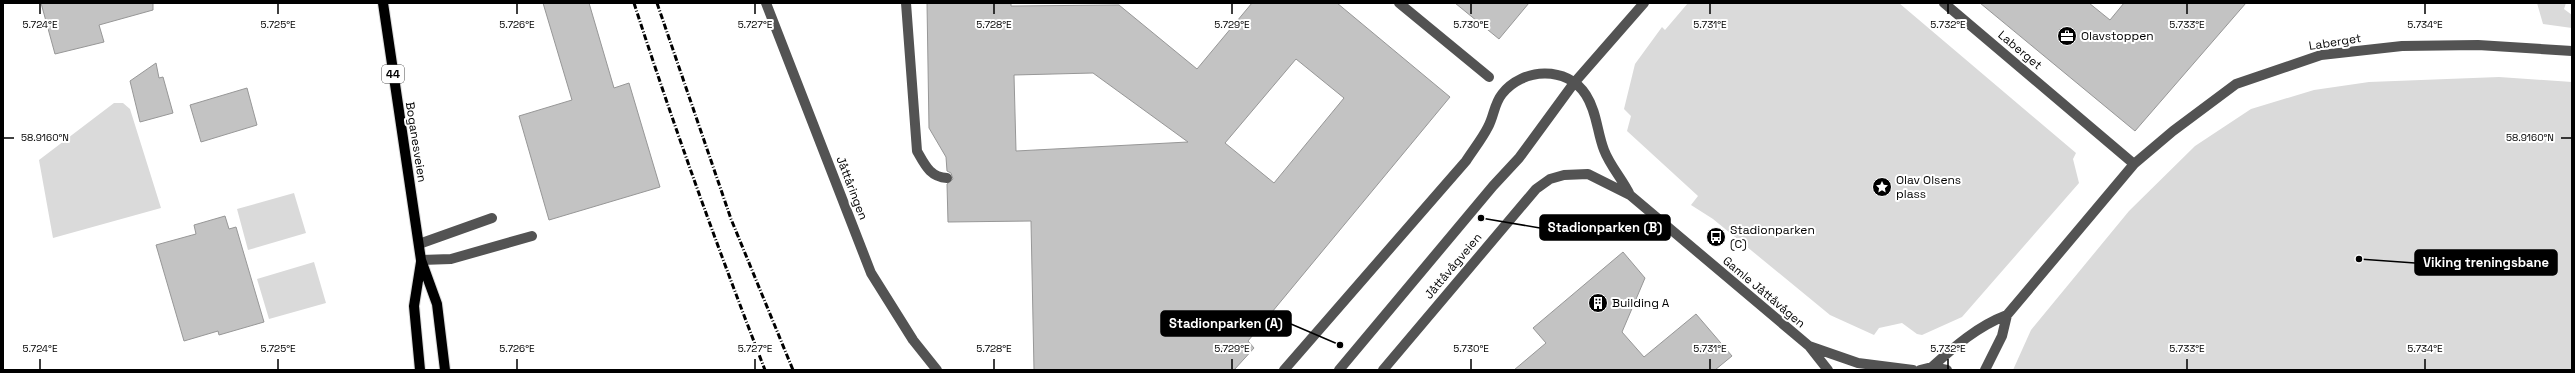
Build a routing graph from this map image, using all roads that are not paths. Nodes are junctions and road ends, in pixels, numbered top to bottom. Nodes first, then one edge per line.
1 (383, 3) edge
2 (766, 3) edge
3 (906, 3) edge
4 (1399, 3) edge
5 (1644, 3) edge
6 (1944, 3) edge
7 (2572, 51) edge
8 (1489, 77) dead end
9 (1574, 84) junction
10 (2134, 164) junction
11 (947, 178) dead end
12 (1630, 195) junction
13 (492, 218) dead end
14 (532, 236) dead end
15 (419, 244) junction
16 (422, 260) junction
17 (2007, 314) junction
18 (1809, 346) junction
19 (1932, 367) junction
20 (420, 370) edge
21 (445, 370) edge
22 (937, 370) edge
23 (1284, 370) edge
24 (1339, 370) edge
25 (1383, 370) edge
26 (1828, 370) edge
27 (1913, 370) edge
28 (1920, 370) edge
29 (1947, 370) edge
30 (1984, 370) edge

1 - 15 main road, Boganesveien / 44
2 - 22 street, Jåttåringen
3 - 11 street
4 - 8 street
5 - 9 street
6 - 10 street, Laberget
7 - 10 street, Laberget
9 - 12 street
9 - 23 street
9 - 24 street
10 - 17 street, Laberget
12 - 18 street, Gamle Jåttåvågen
12 - 25 street, Jåttåvågveien
13 - 15 street
14 - 16 street
15 - 16 main road, Boganesveien / 44
16 - 20 main road, Boganesveien / 44
16 - 21 main road, Boganesveien / 44
17 - 19 street, Laberget
17 - 30 street, Laberget
18 - 26 street, Gamle Jåttåvågen
18 - 27 street, Gamle Jåttåvågen
19 - 28 street
19 - 29 street

